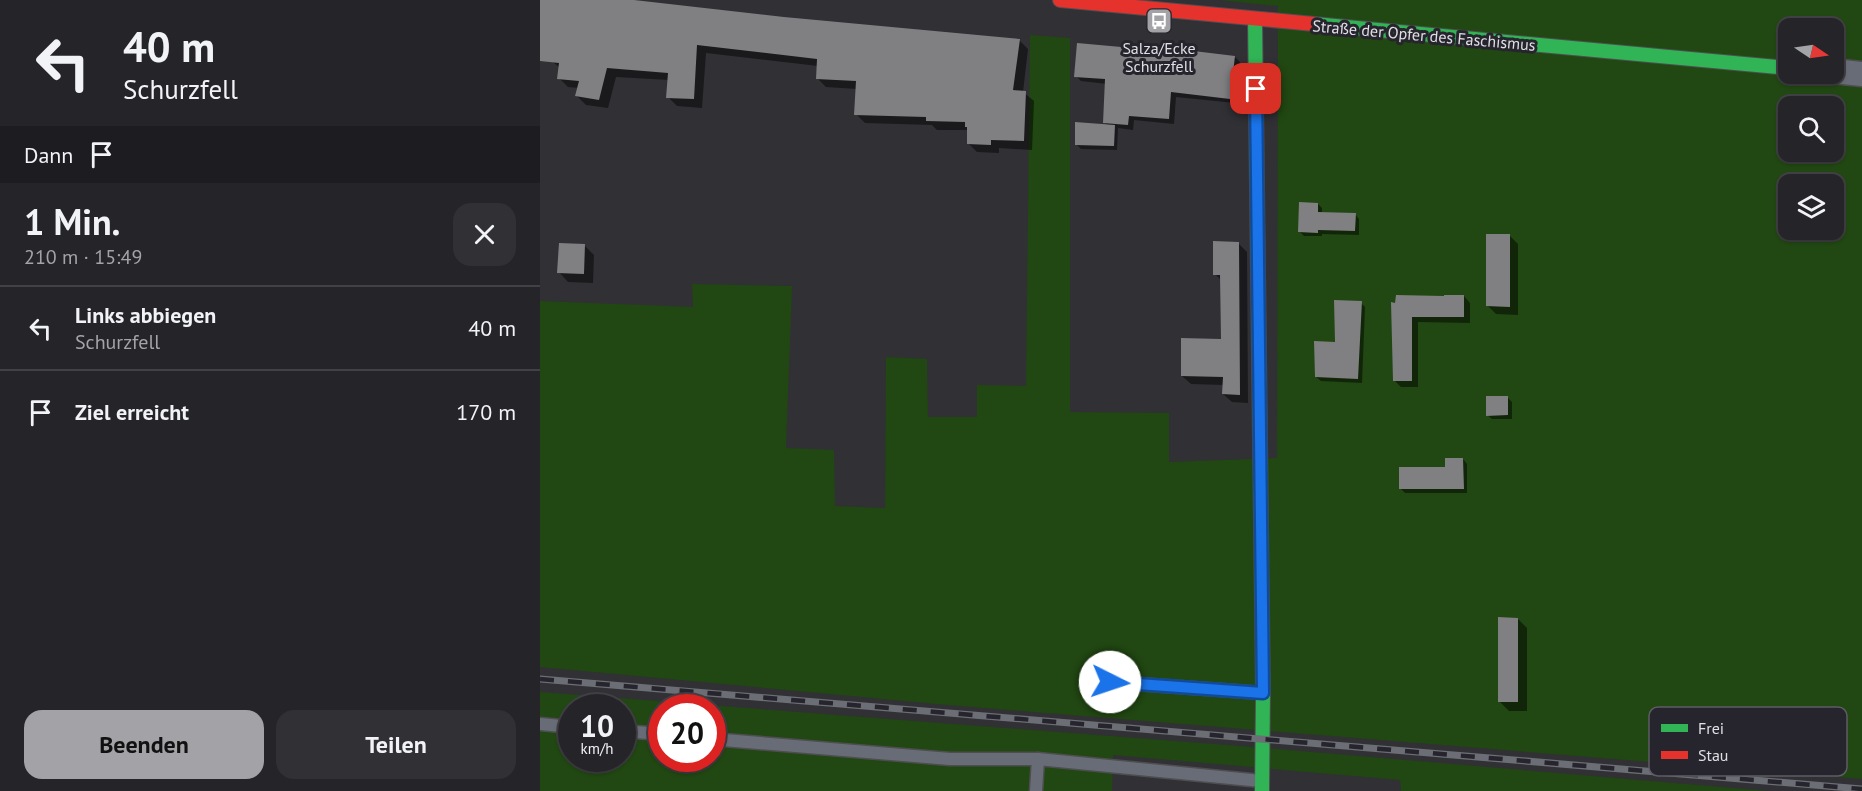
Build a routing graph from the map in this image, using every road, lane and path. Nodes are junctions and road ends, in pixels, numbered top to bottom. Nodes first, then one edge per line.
1 (1060, 0) edge
2 (1255, 19) junction
3 (1778, 67) edge
4 (1844, 72) edge
5 (1862, 74) edge
6 (1110, 682) dead end
7 (1263, 693) junction
8 (540, 724) edge
9 (558, 726) edge
10 (726, 740) edge
11 (1038, 759) junction
12 (1262, 786) edge
13 (1036, 791) edge

1 - 2 street, Straße der Opfer des Faschismus
2 - 3 street, Straße der Opfer des Faschismus
2 - 7 street
4 - 5 street
6 - 7 lane
7 - 12 street
8 - 9 lane
10 - 11 lane
11 - 12 lane
11 - 13 lane

